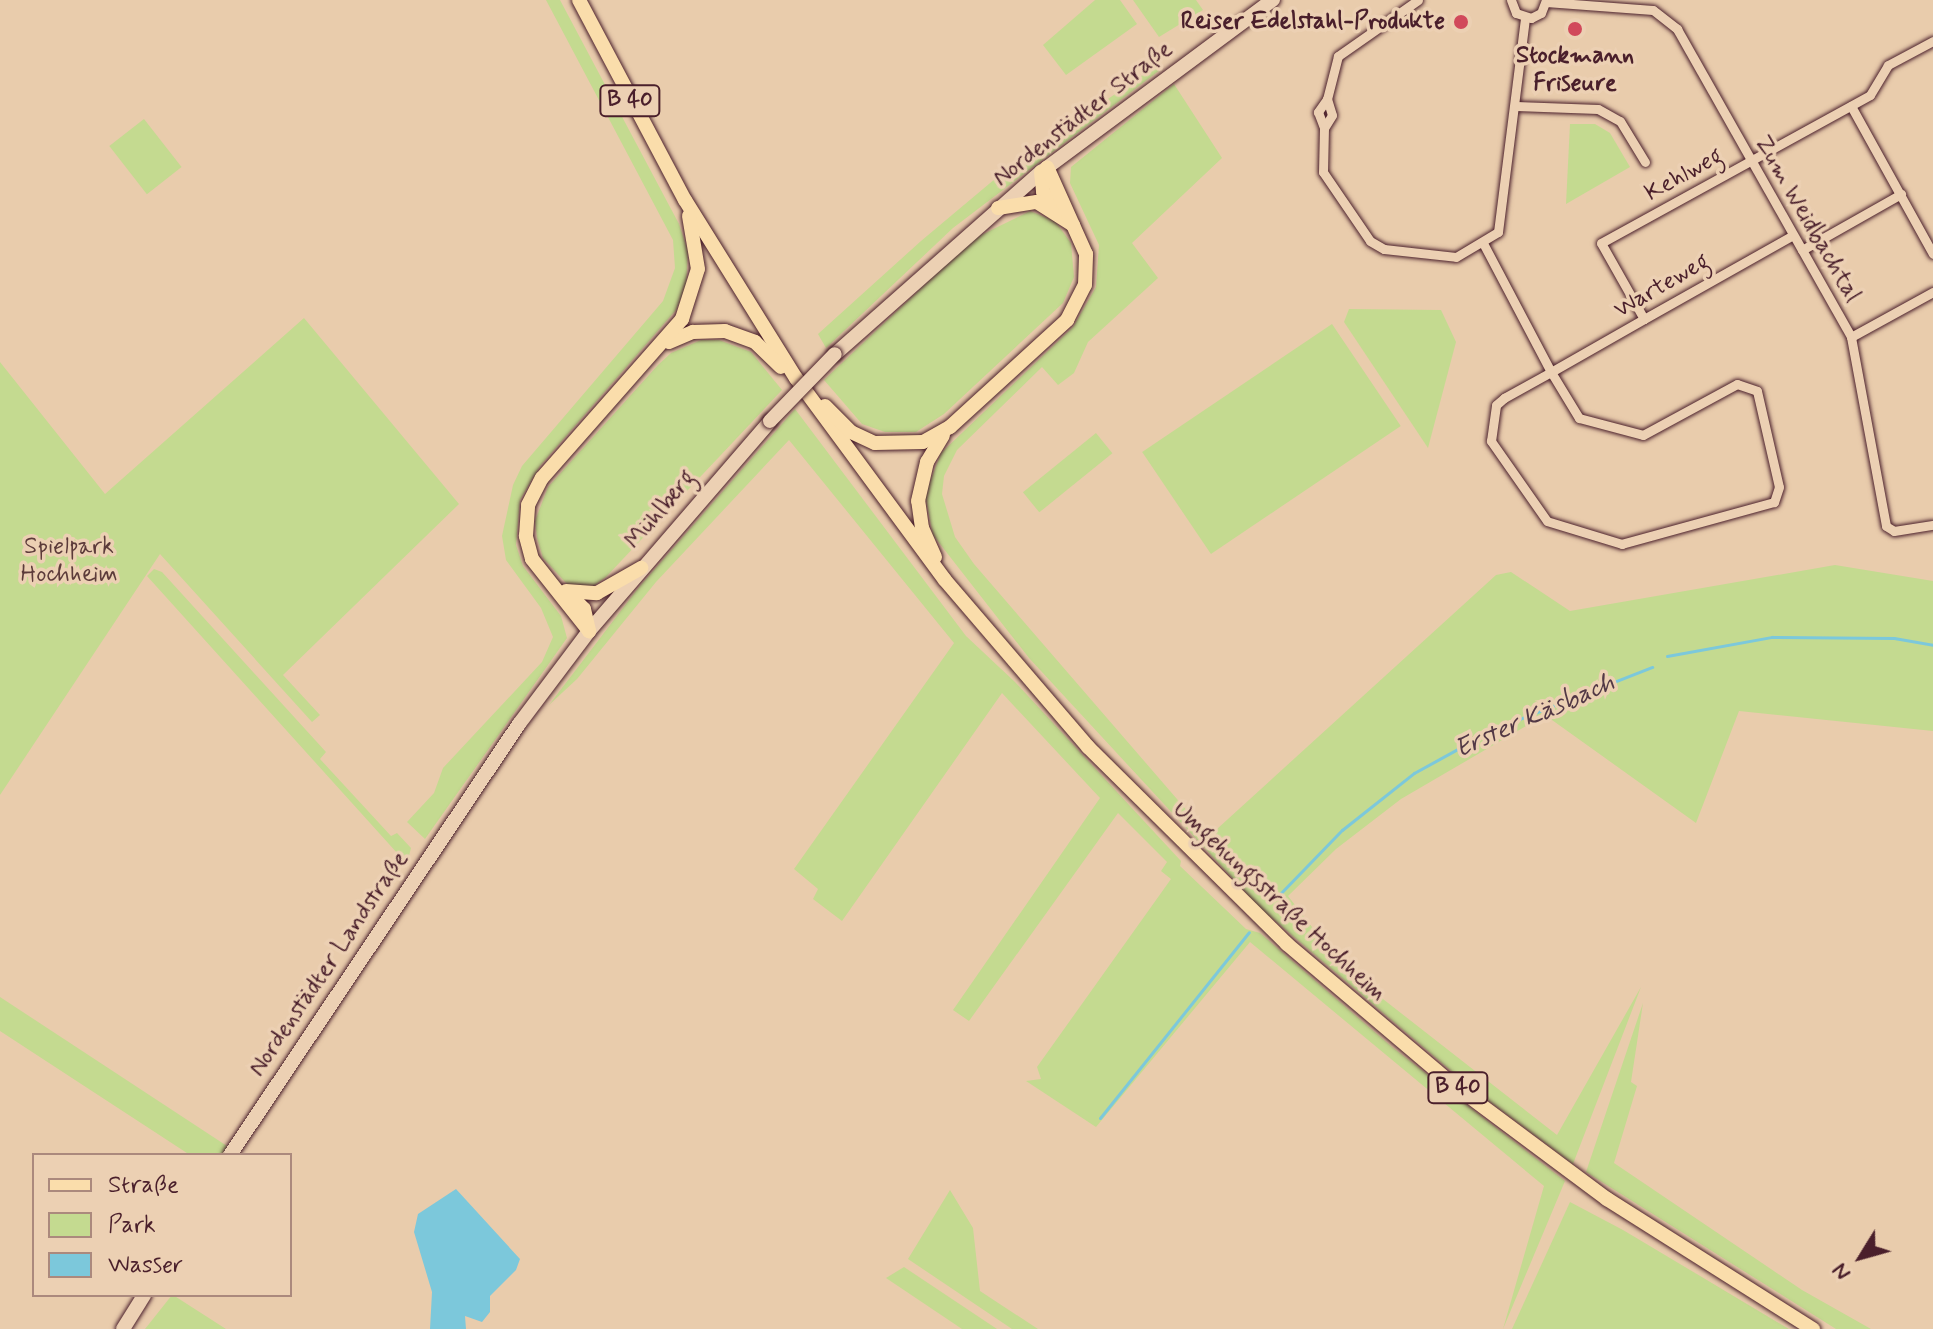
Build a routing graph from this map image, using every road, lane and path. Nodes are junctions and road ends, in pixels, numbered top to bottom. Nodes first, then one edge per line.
1 (579, 0) edge
2 (1273, 0) edge
3 (1418, 0) edge
4 (1511, 0) edge
5 (1546, 1) edge
6 (1654, 5) edge
7 (1525, 18) junction
8 (1933, 41) edge
9 (1516, 106) junction
10 (1851, 106) junction
11 (1752, 161) junction
12 (1645, 162) dead end
13 (1044, 169) junction
14 (1901, 194) junction
15 (685, 200) junction
16 (998, 208) junction
17 (1060, 212) junction
18 (1078, 230) junction
19 (1793, 235) junction
20 (1483, 243) junction
21 (1802, 250) junction
22 (1933, 254) edge
23 (1933, 292) edge
24 (1644, 319) junction
25 (1851, 337) junction
26 (656, 352) junction
27 (835, 354) joint
28 (1551, 372) junction
29 (796, 378) junction
30 (812, 401) junction
31 (950, 427) junction
32 (1933, 525) edge
33 (641, 568) junction
34 (545, 578) junction
35 (945, 580) junction
36 (566, 591) junction
37 (589, 631) junction
38 (467, 799) joint
39 (231, 1153) edge
40 (143, 1297) edge
41 (123, 1329) edge
42 (1813, 1329) edge

1 - 15 main road, B 40
2 - 13 main road, Nordenstädter Straße
3 - 20 street
4 - 7 street
5 - 6 street, Zum Weidbachtal
5 - 7 street
6 - 11 street, Zum Weidbachtal
7 - 9 street
8 - 10 street, Kehlweg
9 - 12 street
9 - 20 street
10 - 11 street, Kehlweg
10 - 14 street
11 - 19 street, Zum Weidbachtal
11 - 24 street, Kehlweg
13 - 16 main road, Nordenstädter Straße
13 - 17 main road
13 - 18 main road
14 - 21 street
14 - 22 street
15 - 26 main road
15 - 29 main road, B 40
16 - 17 main road
16 - 27 main road, Nordenstädter Straße
17 - 18 main road
18 - 31 main road
19 - 21 street, Zum Weidbachtal
19 - 24 street, Warteweg
20 - 28 street
21 - 25 street, Zum Weidbachtal
23 - 25 street
24 - 28 street, Warteweg
25 - 32 street, Zum Weidbachtal
26 - 30 main road
26 - 34 main road
27 - 33 main road, Mühlberg, bridge
28 - 28 street
29 - 30 main road, B 40
29 - 31 main road
30 - 35 main road, Umgehungsstraße Hochheim / B 40
31 - 35 main road
33 - 36 main road
33 - 37 main road, Mühlberg
34 - 36 main road
34 - 37 main road
35 - 42 main road, Umgehungsstraße Hochheim / B 40
36 - 37 main road
37 - 38 main road, Mühlberg
38 - 39 main road, Nordenstädter Landstraße
40 - 41 main road

